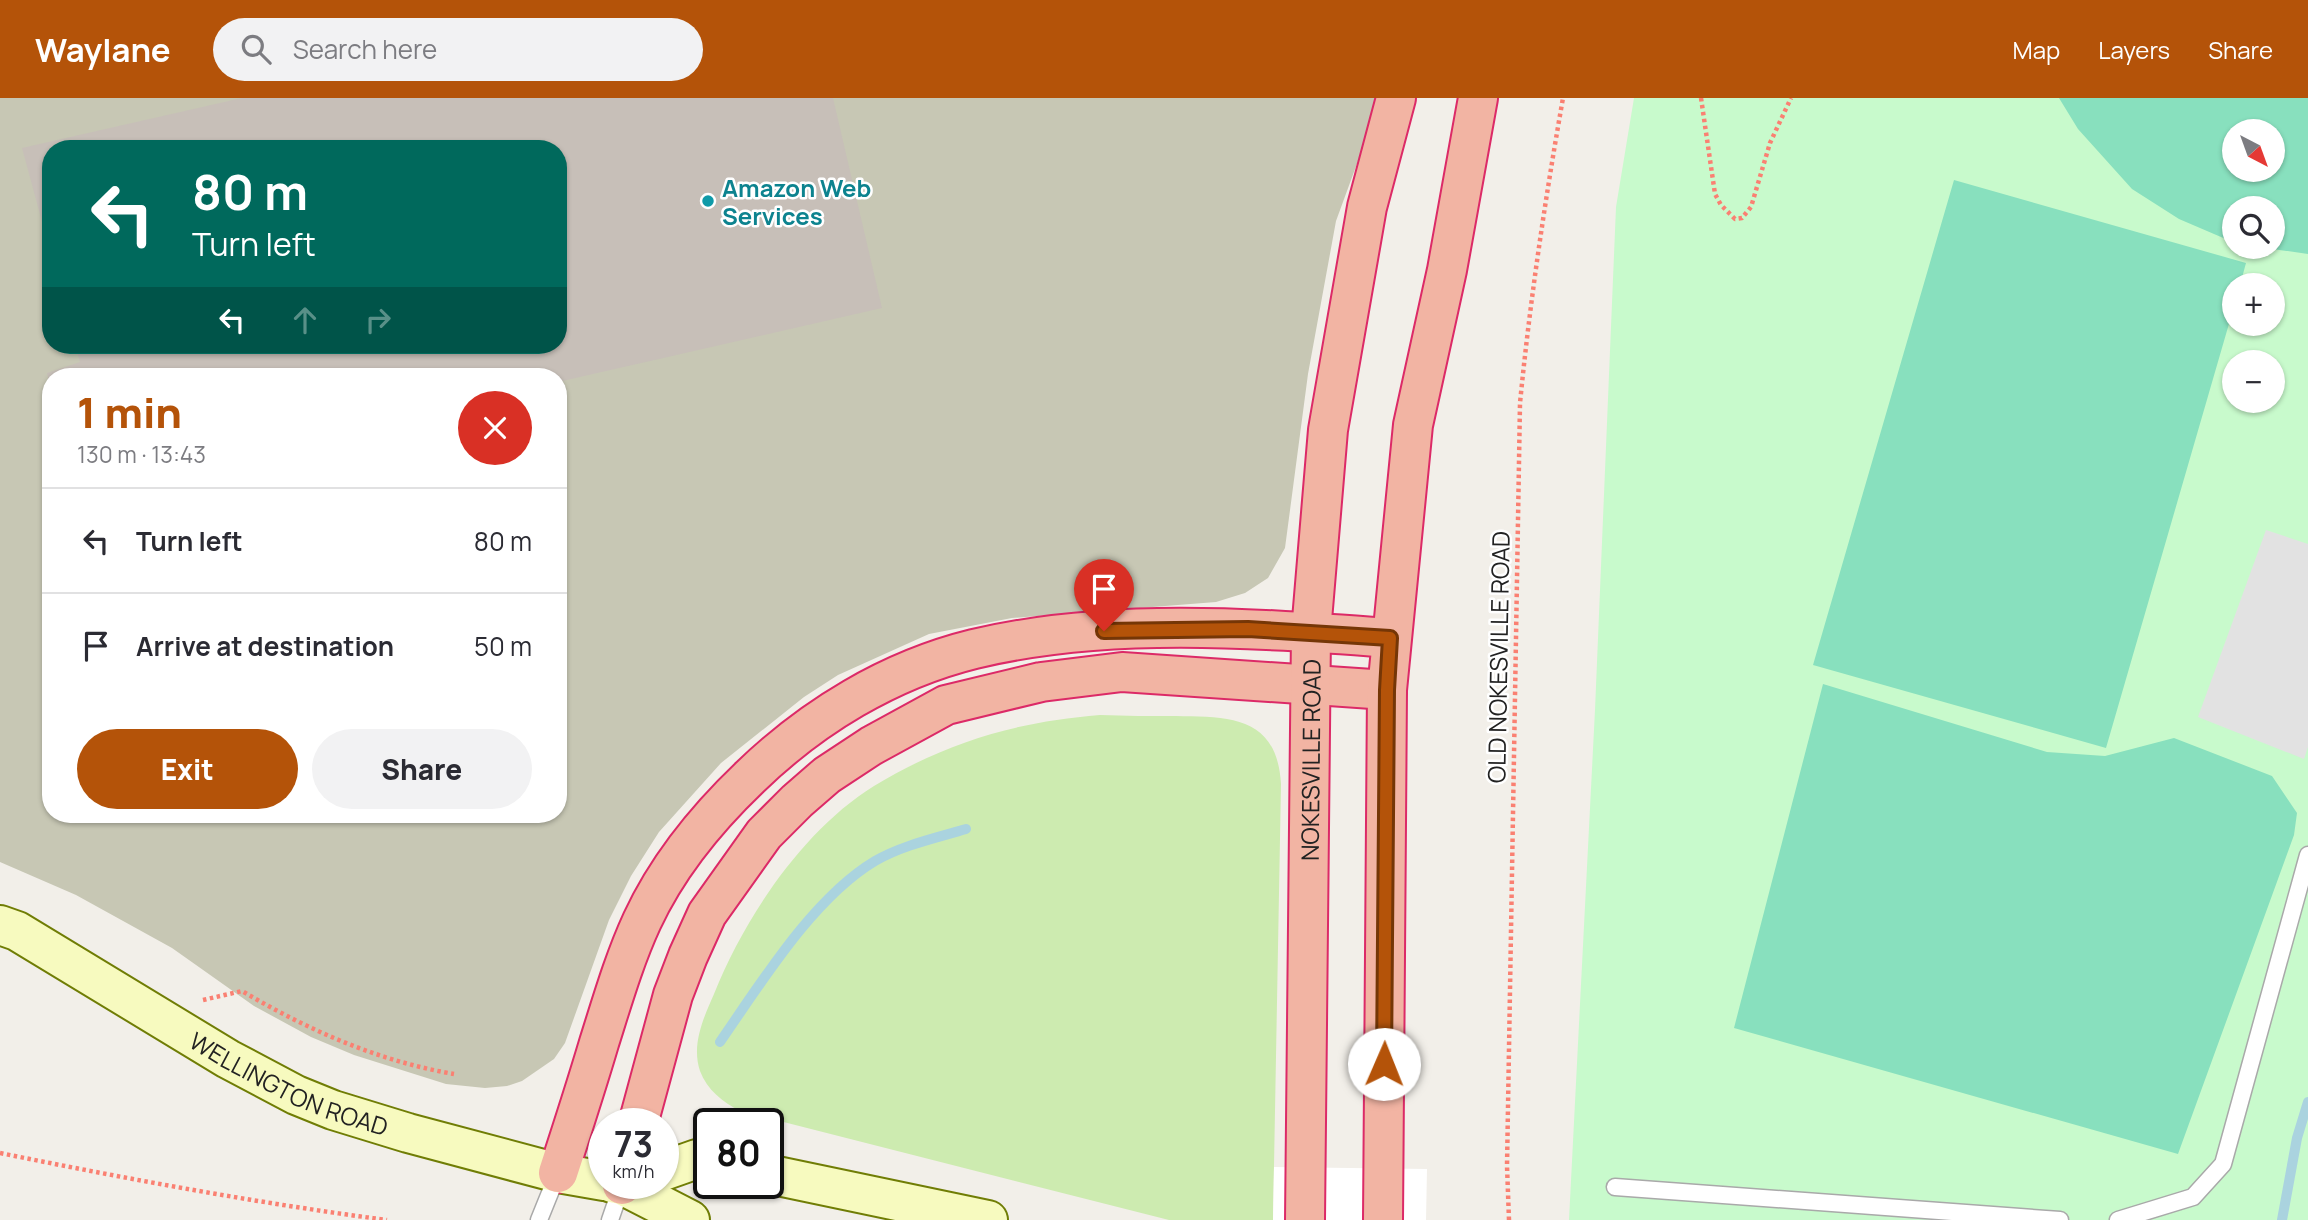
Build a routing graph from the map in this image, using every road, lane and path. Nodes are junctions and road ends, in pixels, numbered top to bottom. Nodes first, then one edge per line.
1 (1396, 98) edge
2 (1478, 98) edge
3 (1563, 98) edge
4 (1701, 98) edge
5 (1791, 98) edge
6 (1311, 632) junction
7 (1390, 638) junction
8 (1312, 684) junction
9 (1387, 690) junction
10 (2308, 855) edge
11 (0, 925) edge
12 (149, 1012) junction
13 (454, 1073) dead end
14 (642, 1108) edge
15 (0, 1153) edge
16 (558, 1173) junction
17 (784, 1177) edge
18 (588, 1181) edge
19 (1615, 1187) dead end
20 (640, 1199) edge
21 (387, 1220) edge
22 (539, 1220) edge
23 (690, 1220) edge
24 (988, 1220) edge
25 (1305, 1220) edge
26 (1383, 1220) edge
27 (1509, 1220) edge
28 (2060, 1220) edge
29 (2118, 1220) edge

1 - 6 highway, NOKESVILLE ROAD
2 - 7 highway
3 - 27 path, OLD NOKESVILLE ROAD
4 - 5 path
6 - 7 highway
6 - 8 highway, NOKESVILLE ROAD
6 - 16 highway
7 - 9 highway
8 - 9 highway
8 - 14 highway
8 - 25 highway, NOKESVILLE ROAD
9 - 26 highway
10 - 29 lane
11 - 12 main road, WELLINGTON ROAD
12 - 13 path
12 - 16 main road, WELLINGTON ROAD
15 - 21 path
16 - 18 main road, WELLINGTON ROAD
16 - 22 lane
17 - 24 main road
19 - 28 lane
20 - 23 main road, WELLINGTON ROAD

